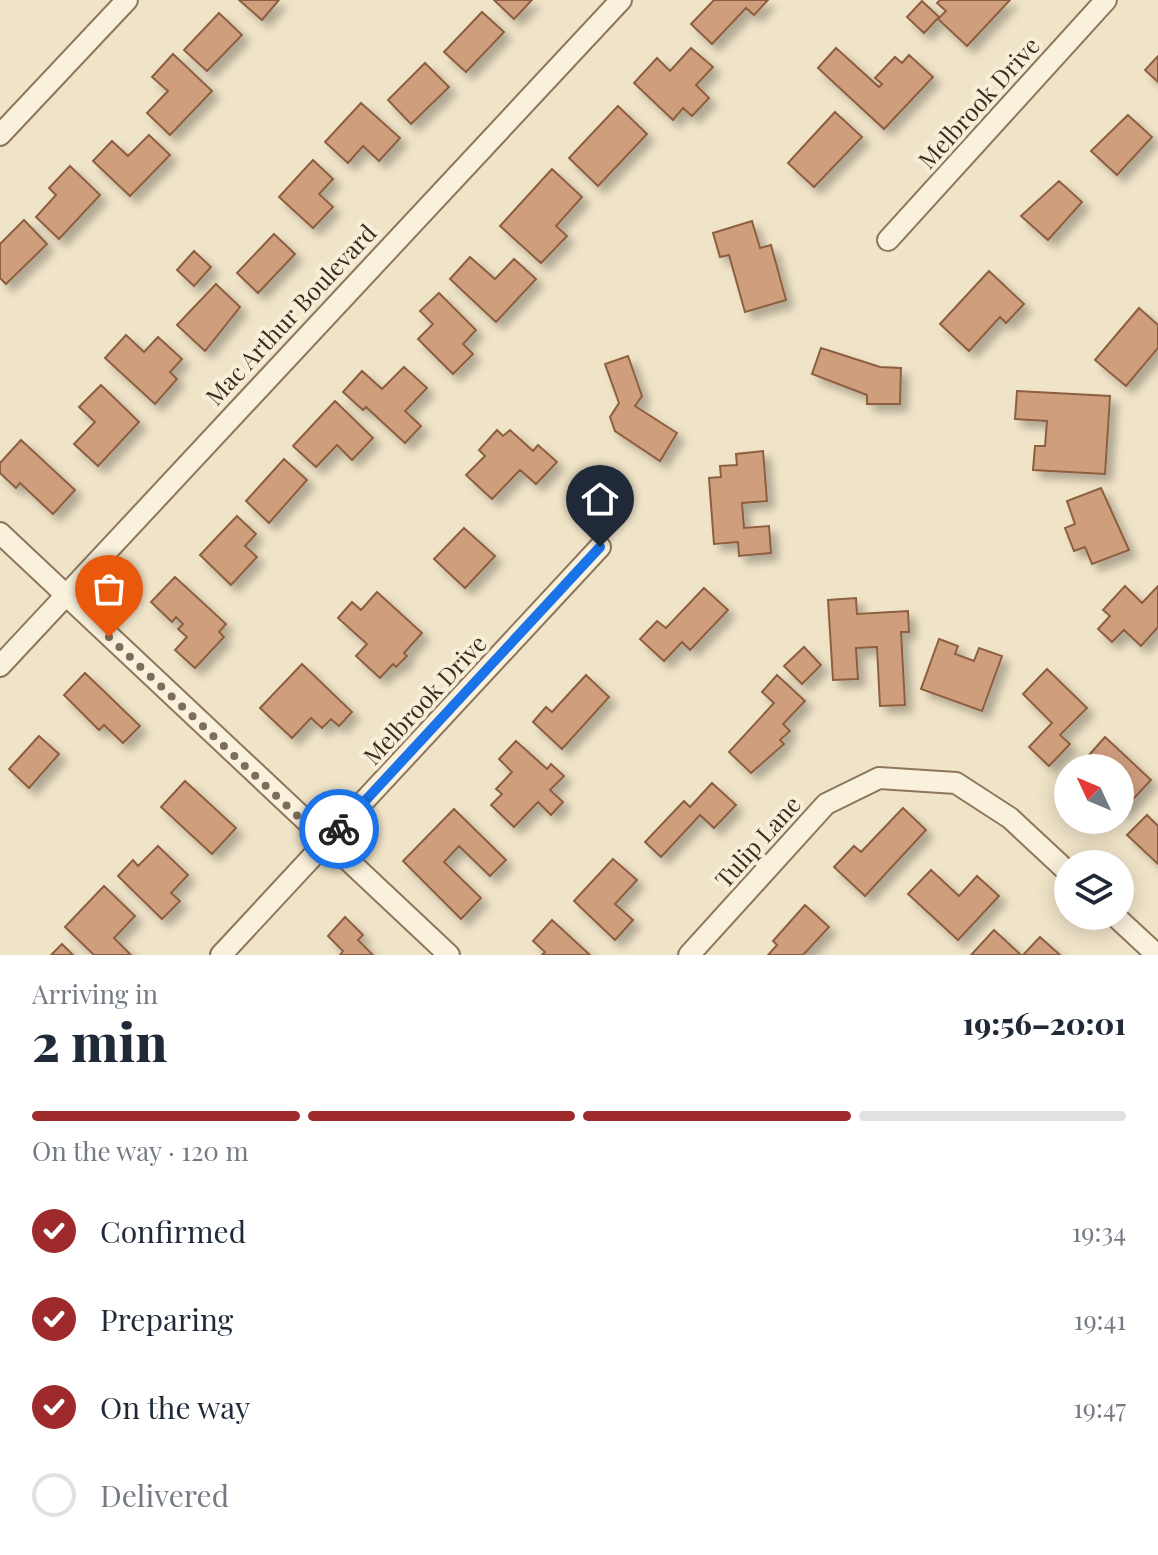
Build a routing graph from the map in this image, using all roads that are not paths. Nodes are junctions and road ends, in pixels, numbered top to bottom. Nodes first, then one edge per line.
1 (127, 0) edge
2 (621, 0) edge
3 (1106, 0) edge
4 (0, 135) edge
5 (888, 240) dead end
6 (0, 533) edge
7 (600, 547) dead end
8 (65, 596) junction
9 (0, 666) edge
10 (326, 843) junction
11 (1054, 859) edge
12 (1130, 930) edge
13 (221, 955) edge
14 (449, 955) edge
15 (689, 955) edge
16 (1157, 955) edge

1 - 4 street
2 - 8 street, Mac Arthur Boulevard
3 - 5 street, Melbrook Drive
6 - 8 street
7 - 10 street, Melbrook Drive
8 - 9 street, Mac Arthur Boulevard
8 - 10 street
10 - 13 street, Melbrook Drive
10 - 14 street
11 - 15 street, Tulip Lane
12 - 16 street

